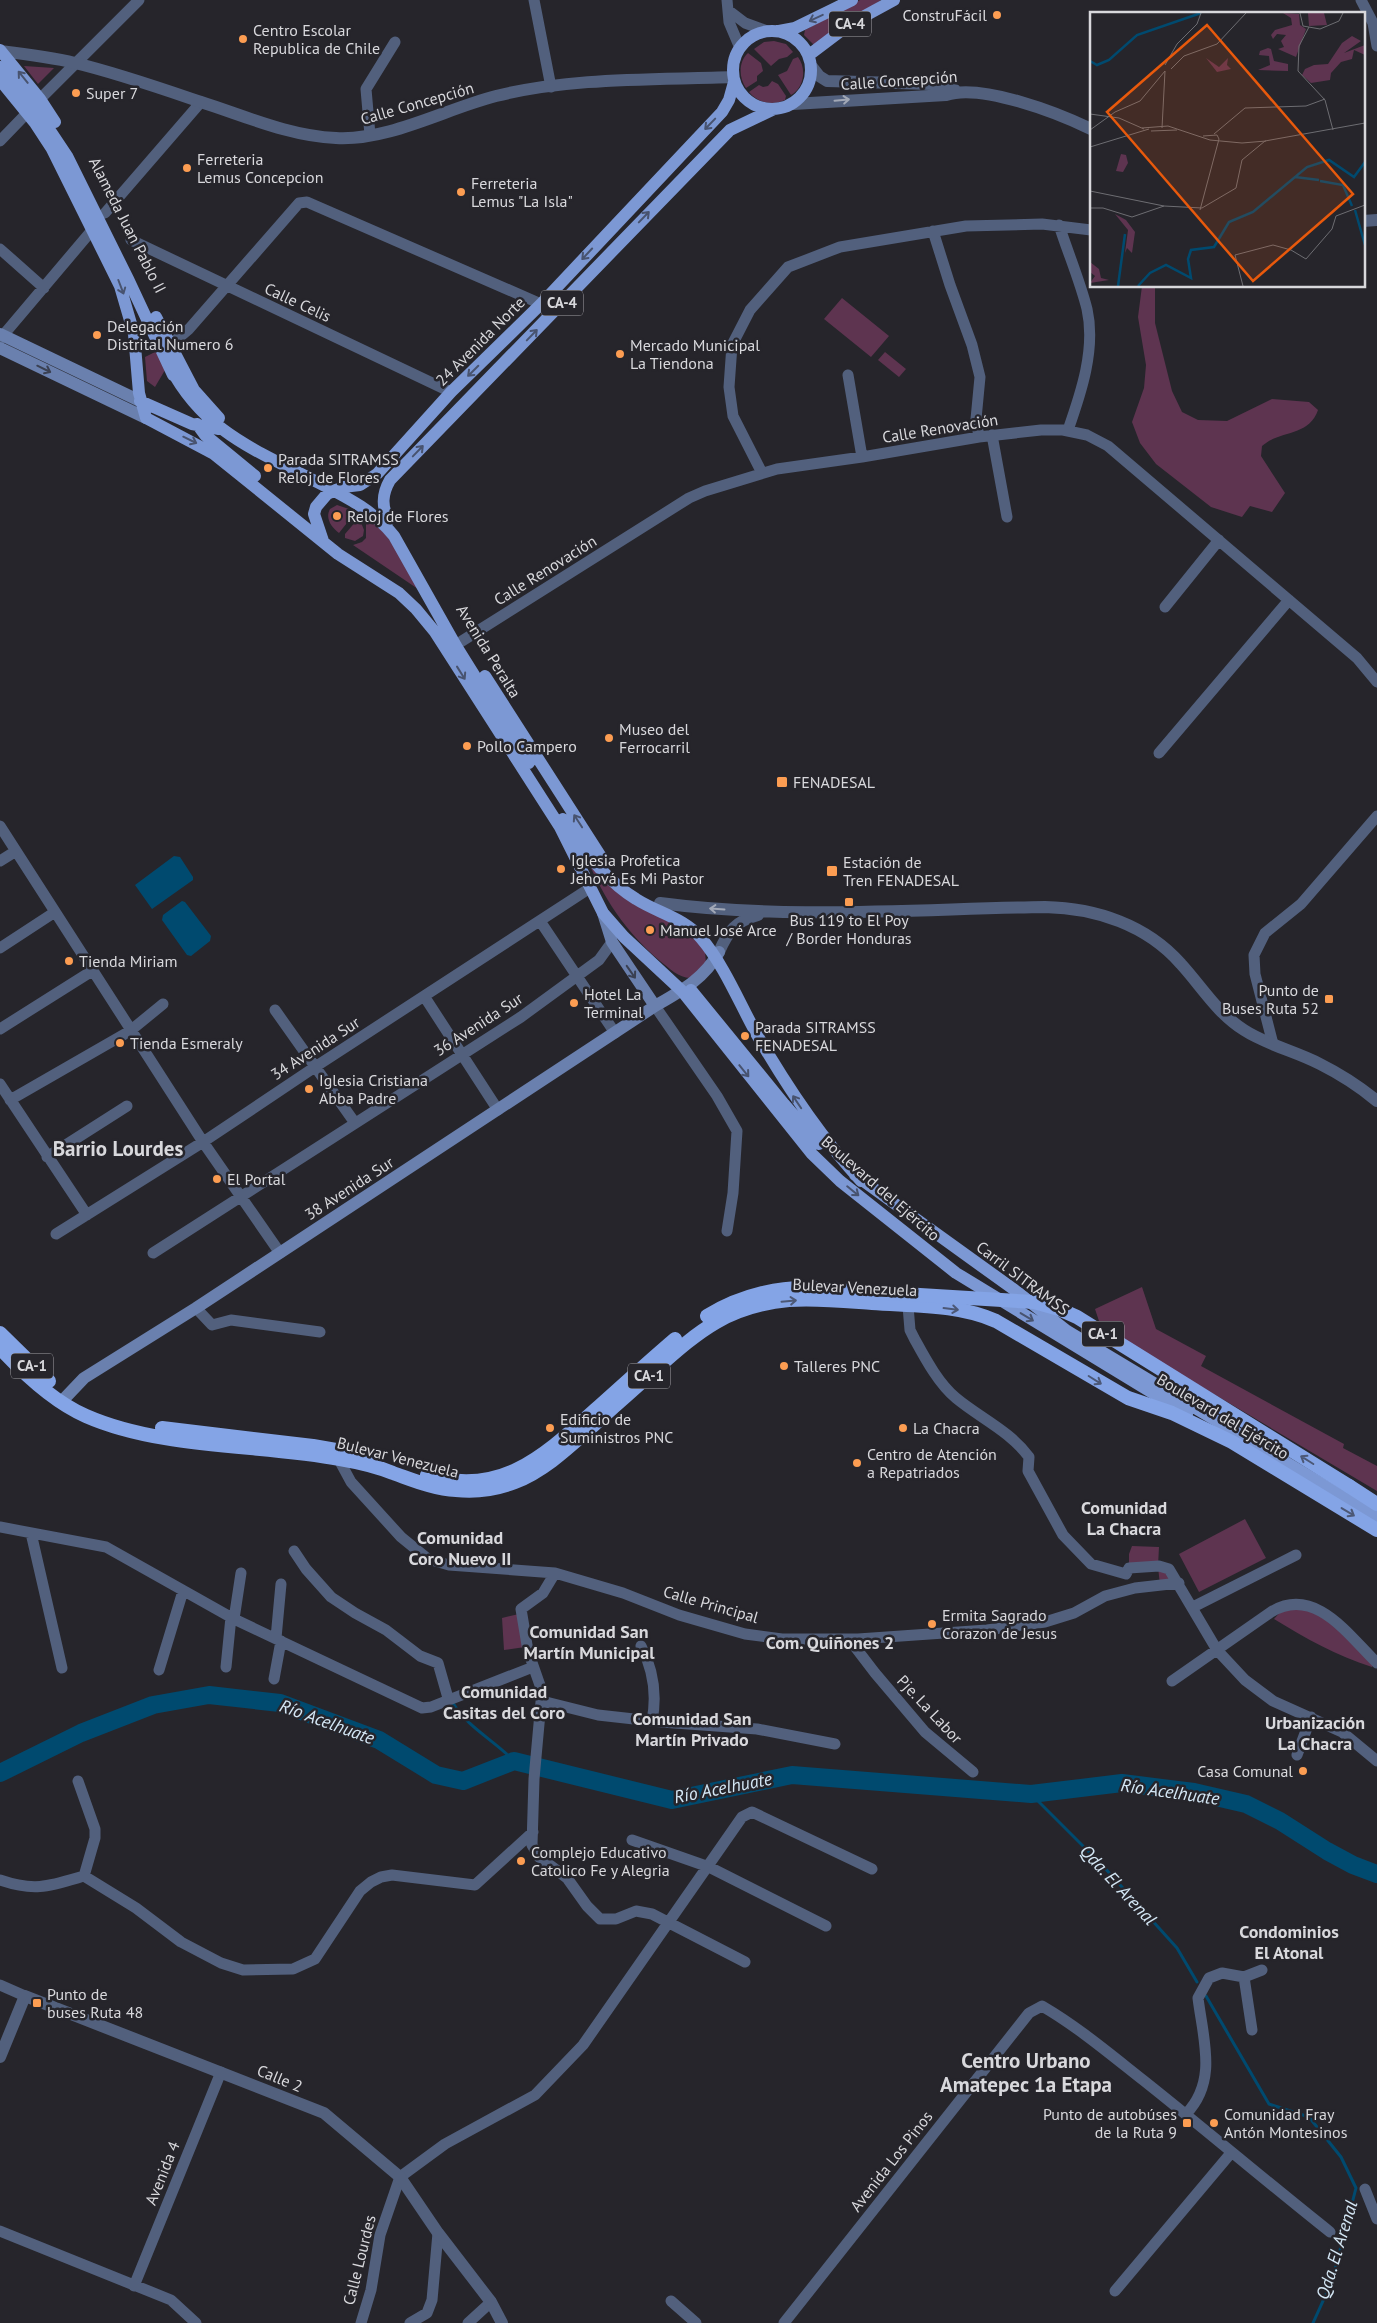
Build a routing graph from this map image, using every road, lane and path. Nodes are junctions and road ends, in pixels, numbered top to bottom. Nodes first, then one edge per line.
1 (534, 0) edge
2 (852, 0) edge
3 (894, 0) edge
4 (1361, 0) edge
5 (131, 3) edge
6 (727, 5) edge
7 (1375, 23) edge
8 (772, 31) junction
9 (395, 42) dead end
10 (1377, 46) edge
11 (740, 48) junction
12 (0, 51) edge
13 (810, 61) junction
14 (76, 63) junction
15 (0, 67) edge
16 (0, 80) edge
17 (734, 80) junction
18 (551, 87) junction
19 (957, 91) junction
20 (40, 99) junction
21 (201, 102) junction
22 (793, 104) junction
23 (774, 109) junction
24 (27, 113) junction
25 (1090, 129) edge
26 (370, 135) junction
27 (0, 141) edge
28 (105, 213) junction
29 (1377, 220) edge
30 (1364, 221) edge
31 (1059, 225) junction
32 (94, 229) junction
33 (1090, 230) edge
34 (933, 231) junction
35 (131, 240) dead end
36 (0, 249) edge
37 (226, 285) junction
38 (44, 288) junction
39 (540, 304) junction
40 (1, 339) edge
41 (170, 345) junction
42 (170, 367) junction
43 (848, 375) dead end
44 (451, 392) junction
45 (140, 401) junction
46 (146, 418) junction
47 (198, 426) junction
48 (222, 430) junction
49 (1068, 430) junction
50 (244, 436) junction
51 (992, 436) junction
52 (979, 437) junction
53 (862, 457) junction
54 (762, 473) junction
55 (338, 489) junction
56 (1007, 517) dead end
57 (389, 520) junction
58 (317, 526) junction
59 (1219, 540) junction
60 (324, 542) junction
61 (1289, 600) junction
62 (1165, 607) dead end
63 (459, 643) junction
64 (1377, 682) edge
65 (1159, 754) dead end
66 (1377, 816) edge
67 (0, 826) edge
68 (570, 829) junction
69 (16, 851) junction
70 (0, 861) edge
71 (590, 888) junction
72 (660, 903) junction
73 (55, 912) junction
74 (603, 913) junction
75 (765, 913) junction
76 (540, 921) junction
77 (612, 942) junction
78 (0, 948) edge
79 (717, 955) junction
80 (92, 971) junction
81 (577, 977) junction
82 (685, 989) junction
83 (424, 996) junction
84 (163, 1004) dead end
85 (655, 1006) junction
86 (275, 1010) dead end
87 (0, 1029) edge
88 (130, 1031) junction
89 (615, 1033) junction
90 (1273, 1044) junction
91 (462, 1054) junction
92 (314, 1067) junction
93 (0, 1084) edge
94 (10, 1100) junction
95 (1377, 1101) edge
96 (127, 1106) dead end
97 (498, 1110) junction
98 (355, 1123) junction
99 (202, 1142) junction
100 (47, 1158) junction
101 (861, 1180) junction
102 (241, 1198) junction
103 (87, 1215) junction
104 (727, 1232) dead end
105 (56, 1234) dead end
106 (280, 1253) junction
107 (153, 1254) dead end
108 (822, 1289) joint
109 (908, 1306) junction
110 (196, 1308) junction
111 (320, 1332) dead end
112 (0, 1333) edge
113 (0, 1348) edge
114 (41, 1386) junction
115 (66, 1397) junction
116 (84, 1415) junction
117 (1232, 1442) junction
118 (338, 1458) junction
119 (1373, 1501) edge
120 (1377, 1517) edge
121 (0, 1527) edge
122 (1377, 1530) edge
123 (30, 1533) junction
124 (294, 1551) dead end
125 (1296, 1555) dead end
126 (241, 1573) dead end
127 (555, 1573) junction
128 (1179, 1583) junction
129 (281, 1584) dead end
130 (183, 1591) junction
131 (1193, 1608) junction
132 (232, 1618) junction
133 (849, 1639) junction
134 (278, 1640) junction
135 (641, 1646) dead end
136 (1217, 1650) junction
137 (1377, 1664) edge
138 (226, 1666) dead end
139 (533, 1667) junction
140 (62, 1668) dead end
141 (159, 1670) dead end
142 (274, 1679) dead end
143 (1172, 1681) dead end
144 (448, 1698) junction
145 (542, 1701) junction
146 (1311, 1717) junction
147 (652, 1721) junction
148 (835, 1744) dead end
149 (1297, 1755) dead end
150 (1377, 1761) edge
151 (973, 1772) dead end
152 (78, 1780) dead end
153 (532, 1832) junction
154 (632, 1840) dead end
155 (709, 1867) junction
156 (872, 1869) dead end
157 (84, 1876) junction
158 (0, 1880) edge
159 (668, 1922) junction
160 (826, 1926) dead end
161 (745, 1962) dead end
162 (1262, 1970) dead end
163 (1244, 1977) junction
164 (0, 1985) edge
165 (25, 1996) junction
166 (1252, 2030) dead end
167 (0, 2057) edge
168 (221, 2072) junction
169 (1186, 2114) junction
170 (1231, 2153) junction
171 (400, 2177) junction
172 (1365, 2189) dead end
173 (1377, 2219) edge
174 (0, 2231) edge
175 (1330, 2232) dead end
176 (438, 2233) junction
177 (134, 2286) junction
178 (1115, 2291) dead end
179 (487, 2297) junction
180 (671, 2301) dead end
181 (196, 2323) edge
182 (361, 2323) edge
183 (410, 2323) edge
184 (468, 2323) edge
185 (502, 2323) edge
186 (696, 2323) edge
187 (784, 2323) edge

1 - 18 street
2 -> 8 main road, CA-4
3 - 13 main road, CA-4
4 - 7 street
5 - 14 street
6 - 8 street
6 - 11 street
7 - 10 street
8 - 11 main road, CA-4
8 - 13 main road
9 - 26 street
11 - 17 main road, CA-4
12 - 14 street, Calle Concepción
20 -> 12 main road, Alameda Juan Pablo II
13 - 19 street
13 - 22 main road
14 - 20 street
14 - 21 street, Calle Concepción
15 - 42 main road, Carril SITRAMSS
16 - 24 main road, Alameda Juan Pablo II
17 - 18 street, Calle Concepción
17 - 23 main road
17 -> 39 main road, 24 Avenida Norte / CA-4
18 - 26 street, Calle Concepción
22 -> 19 street, Calle Concepción
19 - 25 street, Calle Concepción
20 - 28 main road, Alameda Juan Pablo II
21 - 26 street, Calle Concepción
21 - 28 street
22 - 23 main road, CA-4
57 -> 23 main road, 24 Avenida Norte / CA-4
24 - 27 street
24 - 32 main road, Alameda Juan Pablo II
28 - 41 main road, Alameda Juan Pablo II
29 - 30 street
31 - 33 street
31 - 34 street
31 - 49 street
32 - 38 street
32 -> 45 main road, Alameda Juan Pablo II
34 - 52 street
34 - 54 street
35 - 37 street, Calle Celis
36 - 38 street
37 - 39 street
37 - 41 street
37 - 44 street, Calle Celis
38 - 40 street
39 -> 44 main road, 24 Avenida Norte / CA-4
40 - 45 main road
40 -> 46 main road
41 - 50 main road, Alameda Juan Pablo II
42 - 47 main road, Carril SITRAMSS
42 - 48 main road, Carril SITRAMSS
43 - 53 street
44 - 55 main road, 24 Avenida Norte / CA-4
45 - 46 main road, Alameda Juan Pablo II
45 - 47 main road, Avenida Peralta
46 -> 60 main road
47 - 48 main road, Avenida Peralta
47 - 58 main road, Carril SITRAMSS
48 - 50 main road, Avenida Peralta
48 - 55 main road, Carril SITRAMSS
49 - 51 street, Calle Renovación
49 - 59 street, Calle Renovación
50 - 55 main road, Avenida Peralta
51 - 52 street, Calle Renovación
51 - 56 street
52 - 53 street, Calle Renovación
53 - 54 street, Calle Renovación
54 - 63 street, Calle Renovación
55 - 57 main road, Avenida Peralta
55 - 58 main road, 24 Avenida Norte
55 - 63 main road, Carril SITRAMSS
57 - 63 main road, Avenida Peralta
58 - 60 main road, 24 Avenida Norte
58 - 63 main road, Carril SITRAMSS
59 - 61 street, Calle Renovación
59 - 62 street
60 -> 71 main road
61 - 64 street, Calle Renovación
61 - 65 street
63 - 68 main road, Carril SITRAMSS
72 -> 63 main road, Avenida Peralta
66 - 90 street
67 - 69 street
68 - 79 main road, Carril SITRAMSS
68 - 82 main road, Carril SITRAMSS
69 - 70 street
69 - 73 street
71 - 74 main road
71 - 76 street, 34 Avenida Sur
75 -> 72 street
72 - 79 main road, Avenida Peralta
73 - 78 street
73 - 80 street
74 - 77 main road
74 - 82 main road
75 - 79 street
75 - 90 street
76 - 81 street
76 - 83 street, 34 Avenida Sur
77 - 81 street, 36 Avenida Sur
77 -> 85 main road
79 - 82 main road
101 -> 79 main road, Carril SITRAMSS
80 - 87 street
80 - 88 street
81 - 89 street
81 - 91 street, 36 Avenida Sur
82 - 85 main road
82 - 101 main road, Carril SITRAMSS
82 -> 117 main road, Boulevard del Ejército
83 - 91 street
83 - 92 street, 34 Avenida Sur
84 - 88 street
85 - 89 main road, 38 Avenida Sur
85 - 104 street
86 - 92 street
88 - 94 street
88 - 99 street
89 - 97 main road, 38 Avenida Sur
90 - 95 street
91 - 97 street
91 - 98 street, 36 Avenida Sur
92 - 98 street
92 - 99 street, 34 Avenida Sur
93 - 94 street
94 - 100 street
96 - 100 street
97 - 106 main road, 38 Avenida Sur
98 - 102 street, 36 Avenida Sur
99 - 102 street
99 - 103 street, 34 Avenida Sur
100 - 103 street
101 - 120 main road, Carril SITRAMSS
102 - 106 street
102 - 107 street, 36 Avenida Sur
103 - 105 street, 34 Avenida Sur
106 - 110 main road, 38 Avenida Sur
108 - 115 highway, Bulevar Venezuela / CA-1
119 -> 108 highway, Boulevard del Ejército / CA-1, bridge
109 -> 117 highway, Bulevar Venezuela / CA-1
118 -> 109 highway, Bulevar Venezuela / CA-1
109 - 128 street
110 - 111 street
110 - 115 main road, 38 Avenida Sur
112 - 115 highway, Bulevar Venezuela / CA-1
113 - 114 highway, Bulevar Venezuela / CA-1
114 - 115 highway
114 - 116 highway, Bulevar Venezuela / CA-1
115 - 116 highway
116 - 118 highway, Bulevar Venezuela / CA-1
117 -> 122 highway, Boulevard del Ejército / CA-1
118 - 127 street, Calle Principal
121 - 123 street
123 - 130 street
123 - 140 street
124 - 144 street
125 - 131 street
126 - 132 street
127 - 133 street, Calle Principal
127 - 139 street
128 - 131 street
128 - 133 street, Calle Principal
129 - 134 street
130 - 132 street
130 - 141 street
131 - 136 street
132 - 134 street
132 - 138 street
133 - 151 street, Pje. La Labor
134 - 142 street
134 - 144 street
135 - 147 street
136 - 137 street
136 - 143 street
136 - 146 street
139 - 144 street
139 - 145 street
145 - 147 street
145 - 153 street
146 - 149 street
146 - 150 street
147 - 148 street
152 - 157 street
153 - 157 street
153 - 159 street
154 - 155 street
155 - 156 street
155 - 159 street
155 - 160 street
157 - 158 street
159 - 161 street
159 - 171 street
162 - 163 street
163 - 166 street
163 - 169 street
164 - 165 street, Calle 2
165 - 167 street
165 - 168 street, Calle 2
168 - 171 street, Calle 2
168 - 177 street, Avenida 4
169 - 170 street, Avenida Los Pinos
169 - 187 street, Avenida Los Pinos
170 - 175 street, Avenida Los Pinos
170 - 178 street
171 - 176 street, Calle 2
171 - 182 street, Calle Lourdes
172 - 173 street
174 - 177 street
176 - 179 street, Calle 2
176 - 183 street
177 - 181 street
179 - 184 street
179 - 185 street, Calle 2
180 - 186 street

